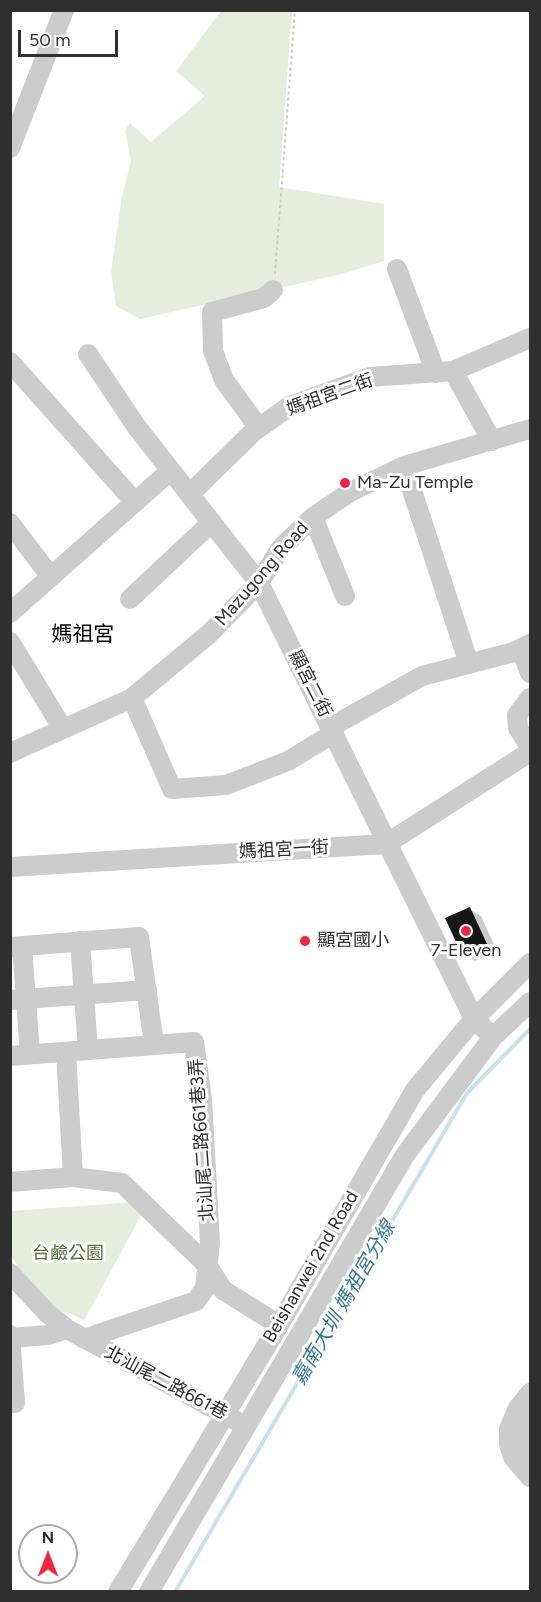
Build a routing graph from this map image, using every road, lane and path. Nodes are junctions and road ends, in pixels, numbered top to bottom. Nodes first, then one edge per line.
1 (64, 10) edge
2 (295, 10) edge
3 (10, 148) edge
4 (396, 269) dead end
5 (273, 290) joint
6 (531, 338) edge
7 (88, 354) dead end
8 (10, 362) edge
9 (444, 372) junction
10 (259, 428) junction
11 (531, 429) edge
12 (492, 441) junction
13 (404, 466) junction
14 (170, 471) junction
15 (190, 494) junction
16 (135, 502) junction
17 (314, 517) junction
18 (212, 522) junction
19 (10, 523) edge
20 (51, 578) junction
21 (259, 584) junction
22 (345, 596) dead end
23 (130, 599) dead end
24 (10, 613) edge
25 (10, 642) edge
26 (526, 647) edge
27 (469, 664) junction
28 (531, 673) edge
29 (132, 698) junction
30 (531, 698) edge
31 (63, 729) junction
32 (333, 730) junction
33 (531, 747) edge
34 (531, 752) edge
35 (10, 753) edge
36 (386, 844) junction
37 (10, 867) edge
38 (80, 941) junction
39 (16, 946) edge
40 (531, 963) edge
41 (147, 990) junction
42 (84, 994) junction
43 (18, 999) edge
44 (531, 1002) edge
45 (474, 1019) junction
46 (492, 1037) junction
47 (154, 1045) junction
48 (88, 1050) junction
49 (66, 1052) junction
50 (30, 1054) junction
51 (10, 1056) edge
52 (73, 1177) junction
53 (10, 1182) edge
54 (207, 1265) junction
55 (10, 1273) edge
56 (279, 1325) junction
57 (67, 1329) junction
58 (11, 1337) edge
59 (84, 1339) junction
60 (531, 1393) edge
61 (10, 1403) edge
62 (223, 1414) junction
63 (531, 1416) edge
64 (248, 1427) junction
65 (531, 1456) edge
66 (531, 1477) edge
67 (118, 1592) edge
68 (149, 1592) edge

1 - 3 street
2 - 5 path
4 - 9 street
5 - 10 street
6 - 9 street, 媽祖宮二街
7 - 14 street, 顯宮二街
8 - 16 street
9 - 10 street, 媽祖宮二街
9 - 12 street
10 - 15 street, 媽祖宮二街
11 - 12 street, Mazugong Road
12 - 13 street, Mazugong Road
13 - 17 street, Mazugong Road
13 - 27 street
14 - 15 street, 顯宮二街
14 - 16 street
15 - 18 street, 顯宮二街
16 - 20 street
17 - 21 street, Mazugong Road
17 - 22 street
18 - 21 street, 顯宮二街
18 - 23 street
19 - 20 street
20 - 24 street
21 - 29 street, Mazugong Road
21 - 32 street, 顯宮二街
25 - 31 street
26 - 27 street
26 - 28 street
27 - 32 street
29 - 31 street, Mazugong Road
29 - 32 street
30 - 33 street
31 - 35 street, Mazugong Road
32 - 36 street, 顯宮二街
34 - 36 street, 媽祖宮一街
36 - 37 street, 媽祖宮一街
36 - 45 street, 顯宮二街
38 - 39 street
38 - 41 street
38 - 42 street
39 - 43 street
40 - 45 street, Beishanwei 2nd Road
41 - 42 street
41 - 47 street
42 - 43 street
42 - 48 street
43 - 50 street
44 - 46 street, Beishanwei 2nd Road
45 - 46 street, 顯宮二街
45 - 56 street, Beishanwei 2nd Road
46 - 64 street, Beishanwei 2nd Road
47 - 48 street, 北汕尾二路661巷3弄
47 - 54 street, 北汕尾二路661巷3弄
48 - 49 street, 北汕尾二路661巷3弄
49 - 50 street, 北汕尾二路661巷3弄
49 - 52 street
50 - 51 street, 北汕尾二路661巷3弄
52 - 53 street
52 - 54 street
54 - 56 street
54 - 59 street, 北汕尾二路661巷3弄
55 - 57 street, 北汕尾二路661巷
56 - 62 street, Beishanwei 2nd Road
57 - 58 street
57 - 59 street, 北汕尾二路661巷
58 - 61 street
59 - 62 street, 北汕尾二路661巷
60 - 66 street
62 - 64 street, 北汕尾二路661巷
62 - 67 street, Beishanwei 2nd Road
63 - 65 street
64 - 68 street, Beishanwei 2nd Road

